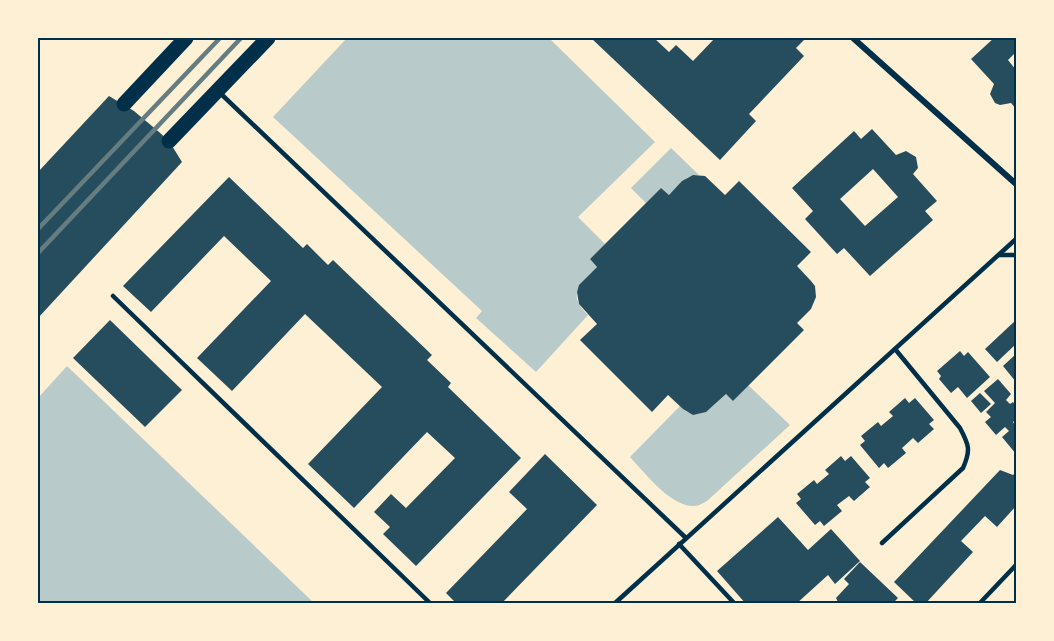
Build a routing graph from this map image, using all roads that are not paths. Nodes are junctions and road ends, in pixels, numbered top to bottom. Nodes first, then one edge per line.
1 (268, 38) edge
2 (854, 38) edge
3 (179, 40) edge
4 (217, 90) junction
5 (124, 104) dead end
6 (169, 141) dead end
7 (1017, 184) edge
8 (1017, 239) edge
9 (999, 255) junction
10 (1017, 255) edge
11 (113, 296) dead end
12 (895, 349) junction
13 (686, 538) junction
14 (882, 543) dead end
15 (679, 544) junction
16 (1017, 565) edge
17 (431, 603) edge
18 (614, 603) edge
19 (735, 603) edge
20 (979, 603) edge

1 - 4 main road
2 - 7 street
3 - 5 main road
4 - 6 main road
4 - 13 lane
8 - 9 lane
9 - 10 lane
9 - 12 lane
11 - 17 lane
12 - 13 lane
12 - 14 lane
13 - 15 lane
15 - 18 lane
15 - 19 lane
16 - 20 lane

